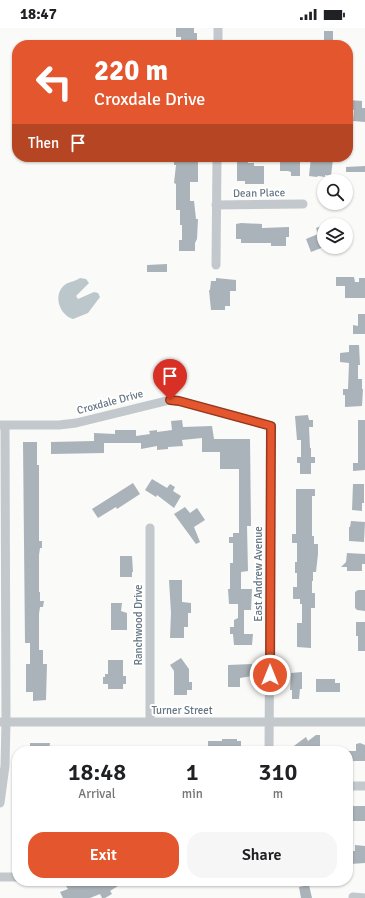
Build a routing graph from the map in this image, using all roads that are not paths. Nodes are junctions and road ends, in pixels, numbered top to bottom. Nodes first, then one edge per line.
1 (218, 28) edge
2 (218, 40) edge
3 (217, 162) edge
4 (303, 204) dead end
5 (216, 206) junction
6 (216, 265) dead end
7 (3, 425) edge
8 (271, 426) joint
9 (150, 528) dead end
10 (3, 568) edge
11 (3, 722) edge
12 (150, 722) junction
13 (270, 722) junction
14 (365, 722) edge
15 (269, 746) edge
16 (353, 786) edge
17 (365, 786) edge
18 (0, 803) edge
19 (0, 877) edge
20 (12, 877) edge
21 (353, 897) edge
22 (365, 898) edge

1 - 2 street
3 - 5 street
4 - 5 street, Dean Place
5 - 6 street
7 - 8 street, Croxdale Drive
7 - 10 street
8 - 13 street, East Andrew Avenue
9 - 12 street, Ranchwood Drive
10 - 11 street
11 - 12 street, Turner Street
11 - 18 street
12 - 13 street, Turner Street
13 - 14 street, Turner Street
13 - 15 street, East Andrew Avenue
16 - 17 street
19 - 20 street
21 - 22 street

